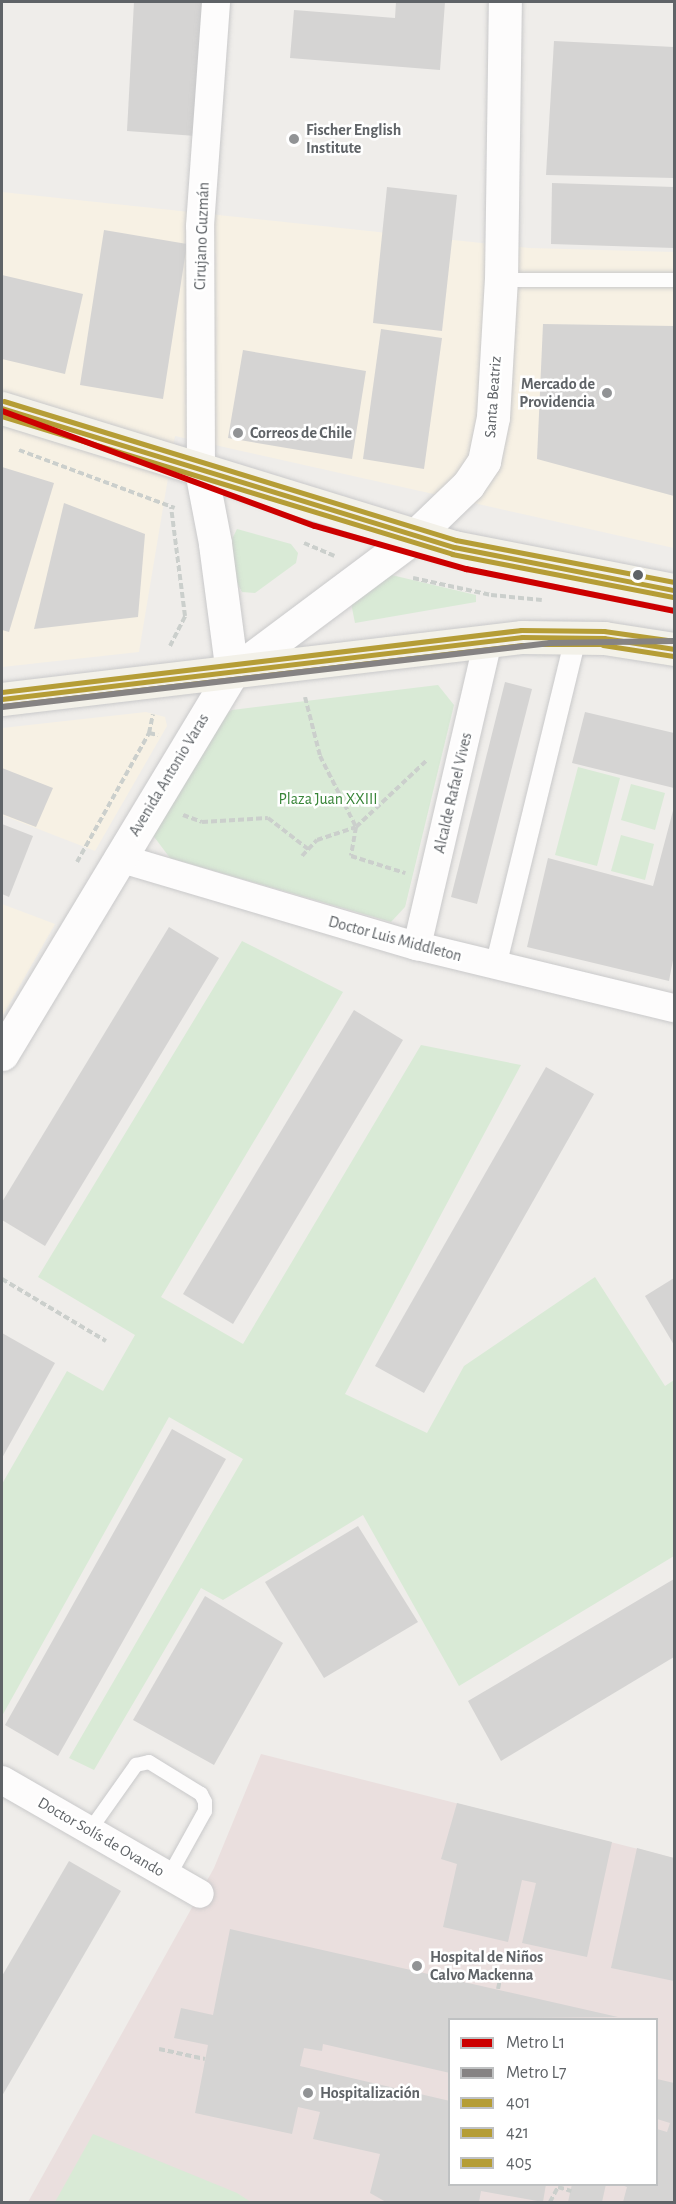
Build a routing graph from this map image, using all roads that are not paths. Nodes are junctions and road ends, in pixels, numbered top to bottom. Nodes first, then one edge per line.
1 (216, 2) edge
2 (506, 2) edge
3 (501, 280) junction
4 (675, 280) edge
5 (2, 408) edge
6 (201, 470) junction
7 (415, 536) junction
8 (675, 590) edge
9 (575, 637) junction
10 (488, 640) junction
11 (675, 649) edge
12 (231, 673) junction
13 (2, 699) edge
14 (119, 858) junction
15 (417, 946) junction
16 (495, 966) junction
17 (675, 1008) edge
18 (2, 1054) edge
19 (2, 1780) edge
20 (90, 1830) junction
21 (169, 1876) junction
22 (200, 1894) dead end

1 - 6 street, Cirujano Guzmán
2 - 3 street, Santa Beatriz
3 - 4 lane
3 - 7 street, Santa Beatriz
5 - 6 main road
6 - 7 main road
6 - 12 street
7 - 8 main road
7 - 12 street, Santa Beatriz
9 - 10 main road
9 - 11 main road
9 - 16 street
10 - 12 main road
10 - 15 street, Alcalde Rafael Vives
12 - 13 main road
12 - 14 street, Avenida Antonio Varas
14 - 15 street, Doctor Luis Middleton
14 - 18 street, Avenida Antonio Varas
15 - 16 street, Doctor Luis Middleton
16 - 17 street, Doctor Luis Middleton
19 - 20 street, Doctor Solís de Ovando
20 - 21 street, Doctor Solís de Ovando
20 - 21 lane
21 - 22 street, Doctor Solís de Ovando

